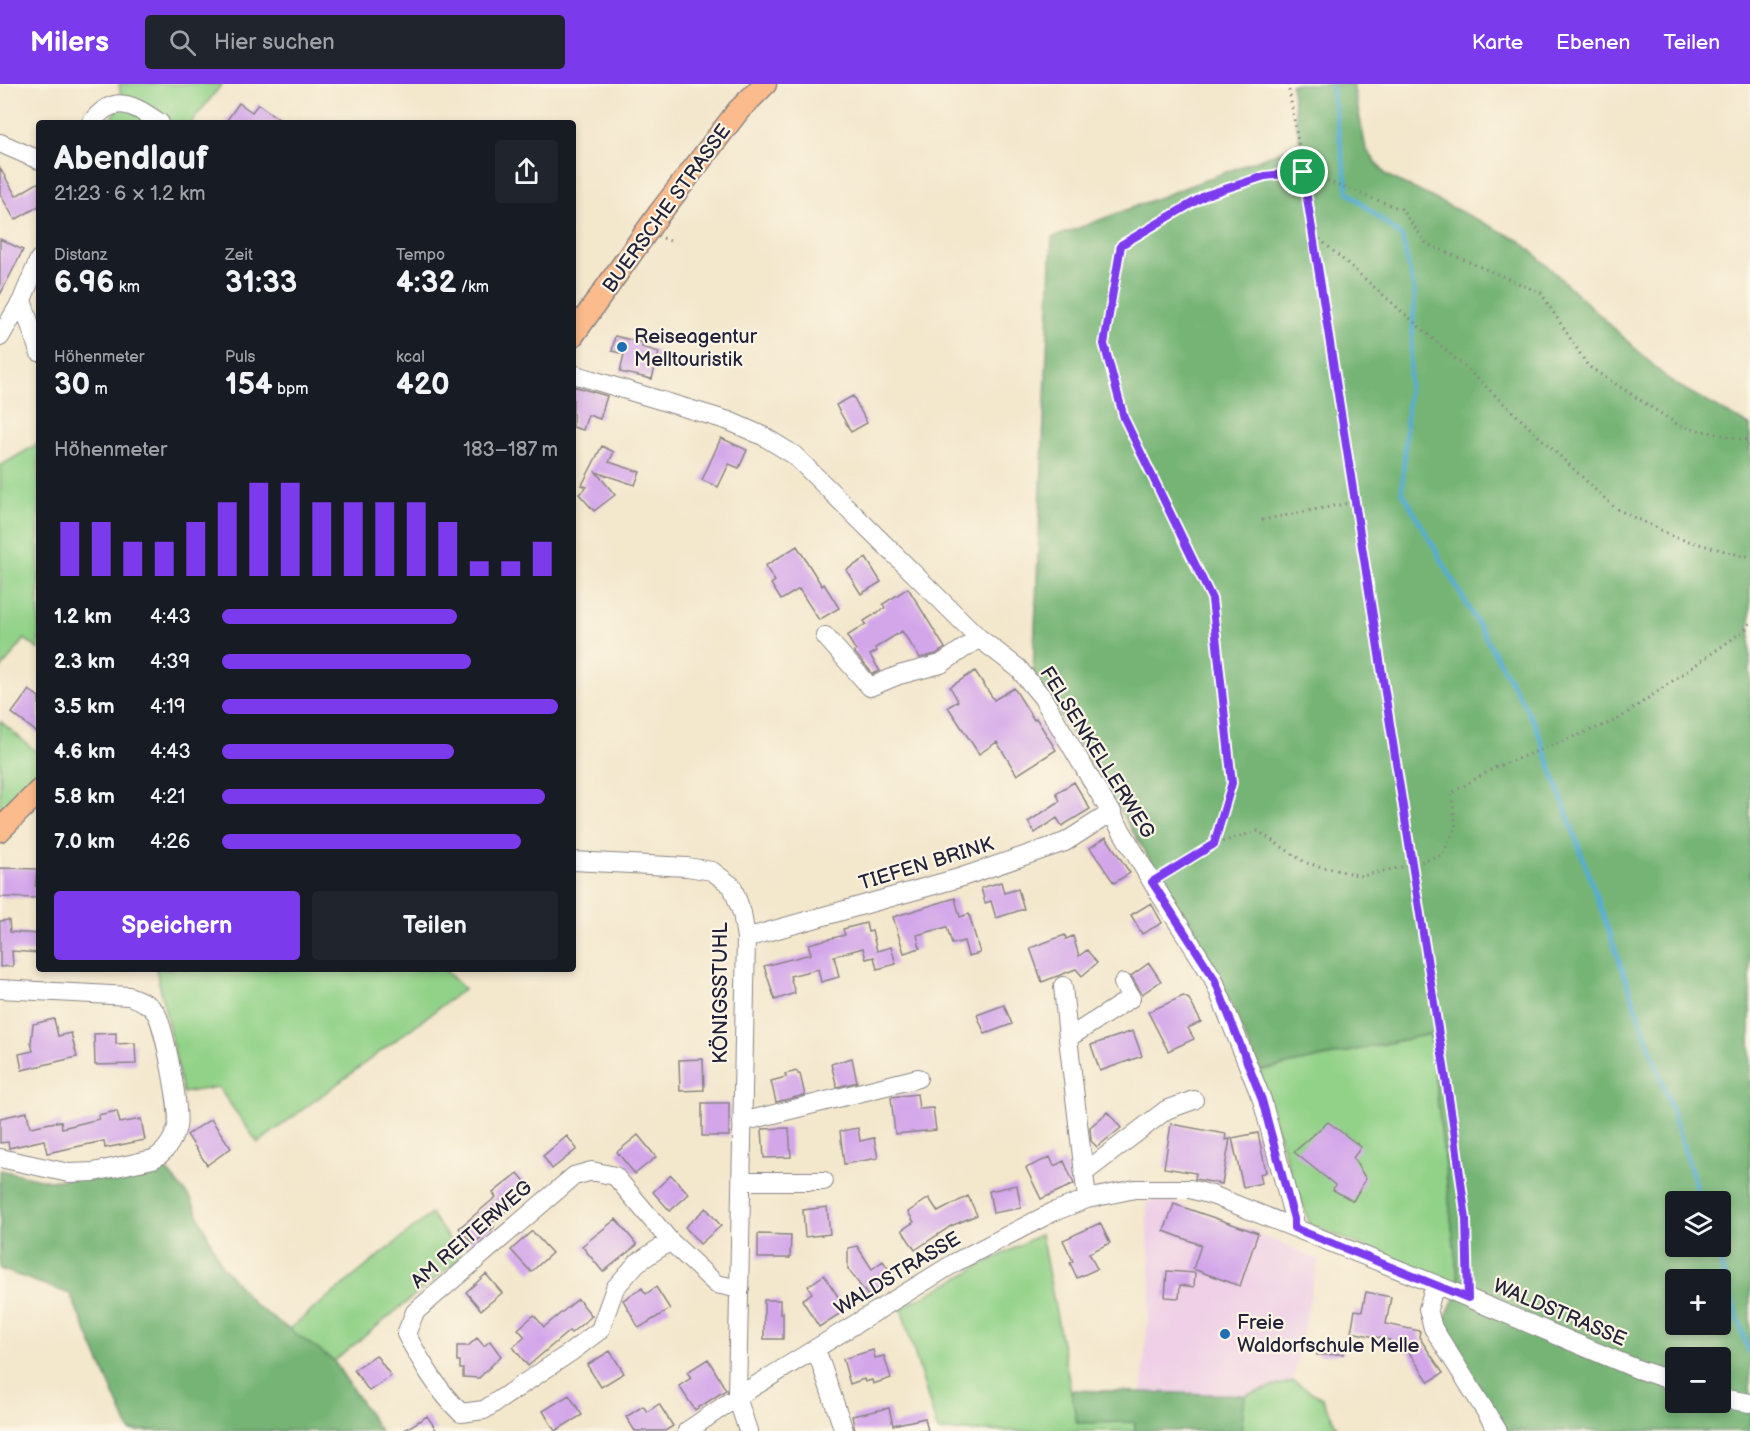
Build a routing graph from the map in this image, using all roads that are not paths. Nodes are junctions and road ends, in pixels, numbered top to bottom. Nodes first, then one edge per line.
1 (765, 84) edge
2 (93, 120) edge
3 (156, 120) edge
4 (0, 143) edge
5 (36, 159) edge
6 (36, 266) edge
7 (22, 300) junction
8 (576, 331) edge
9 (0, 337) edge
10 (36, 343) edge
11 (576, 375) edge
12 (825, 636) dead end
13 (979, 638) junction
14 (36, 794) edge
15 (1112, 812) junction
16 (0, 830) edge
17 (576, 861) edge
18 (746, 938) junction
19 (1123, 983) dead end
20 (1064, 986) dead end
21 (0, 989) edge
22 (1068, 1038) junction
23 (918, 1078) dead end
24 (1194, 1100) dead end
25 (742, 1122) junction
26 (0, 1158) edge
27 (1084, 1173) junction
28 (824, 1180) dead end
29 (743, 1181) junction
30 (1087, 1200) junction
31 (1294, 1228) junction
32 (670, 1241) junction
33 (1435, 1284) junction
34 (740, 1289) junction
35 (816, 1349) junction
36 (1665, 1378) edge
37 (737, 1398) junction
38 (1731, 1400) edge
39 (1750, 1403) edge
40 (687, 1431) edge
41 (748, 1431) edge
42 (844, 1431) edge
43 (1498, 1431) edge

1 - 8 main road, BUERSCHE STRASSE
2 - 3 street
4 - 5 street
6 - 7 street
7 - 9 street
7 - 10 street
11 - 13 street, FELSENKELLERWEG
12 - 13 street
13 - 15 street, FELSENKELLERWEG
14 - 16 main road
15 - 18 street, TIEFEN BRINK
15 - 31 street, FELSENKELLERWEG
17 - 18 street, KÖNIGSSTUHL
18 - 25 street, KÖNIGSSTUHL
19 - 22 street
20 - 22 street
21 - 26 street
22 - 27 street
23 - 25 street
24 - 27 street
25 - 29 street, KÖNIGSSTUHL
27 - 30 street
28 - 29 street
29 - 34 street, KÖNIGSSTUHL
30 - 31 street, WALDSTRASSE
30 - 35 street, WALDSTRASSE
31 - 33 street, WALDSTRASSE
32 - 32 street, AM REITERWEG
32 - 34 street, AM REITERWEG
33 - 36 street, WALDSTRASSE
33 - 43 street
34 - 37 street, KÖNIGSSTUHL
35 - 37 street, WALDSTRASSE
35 - 42 street
37 - 40 street, WALDSTRASSE
37 - 41 street
38 - 39 street

